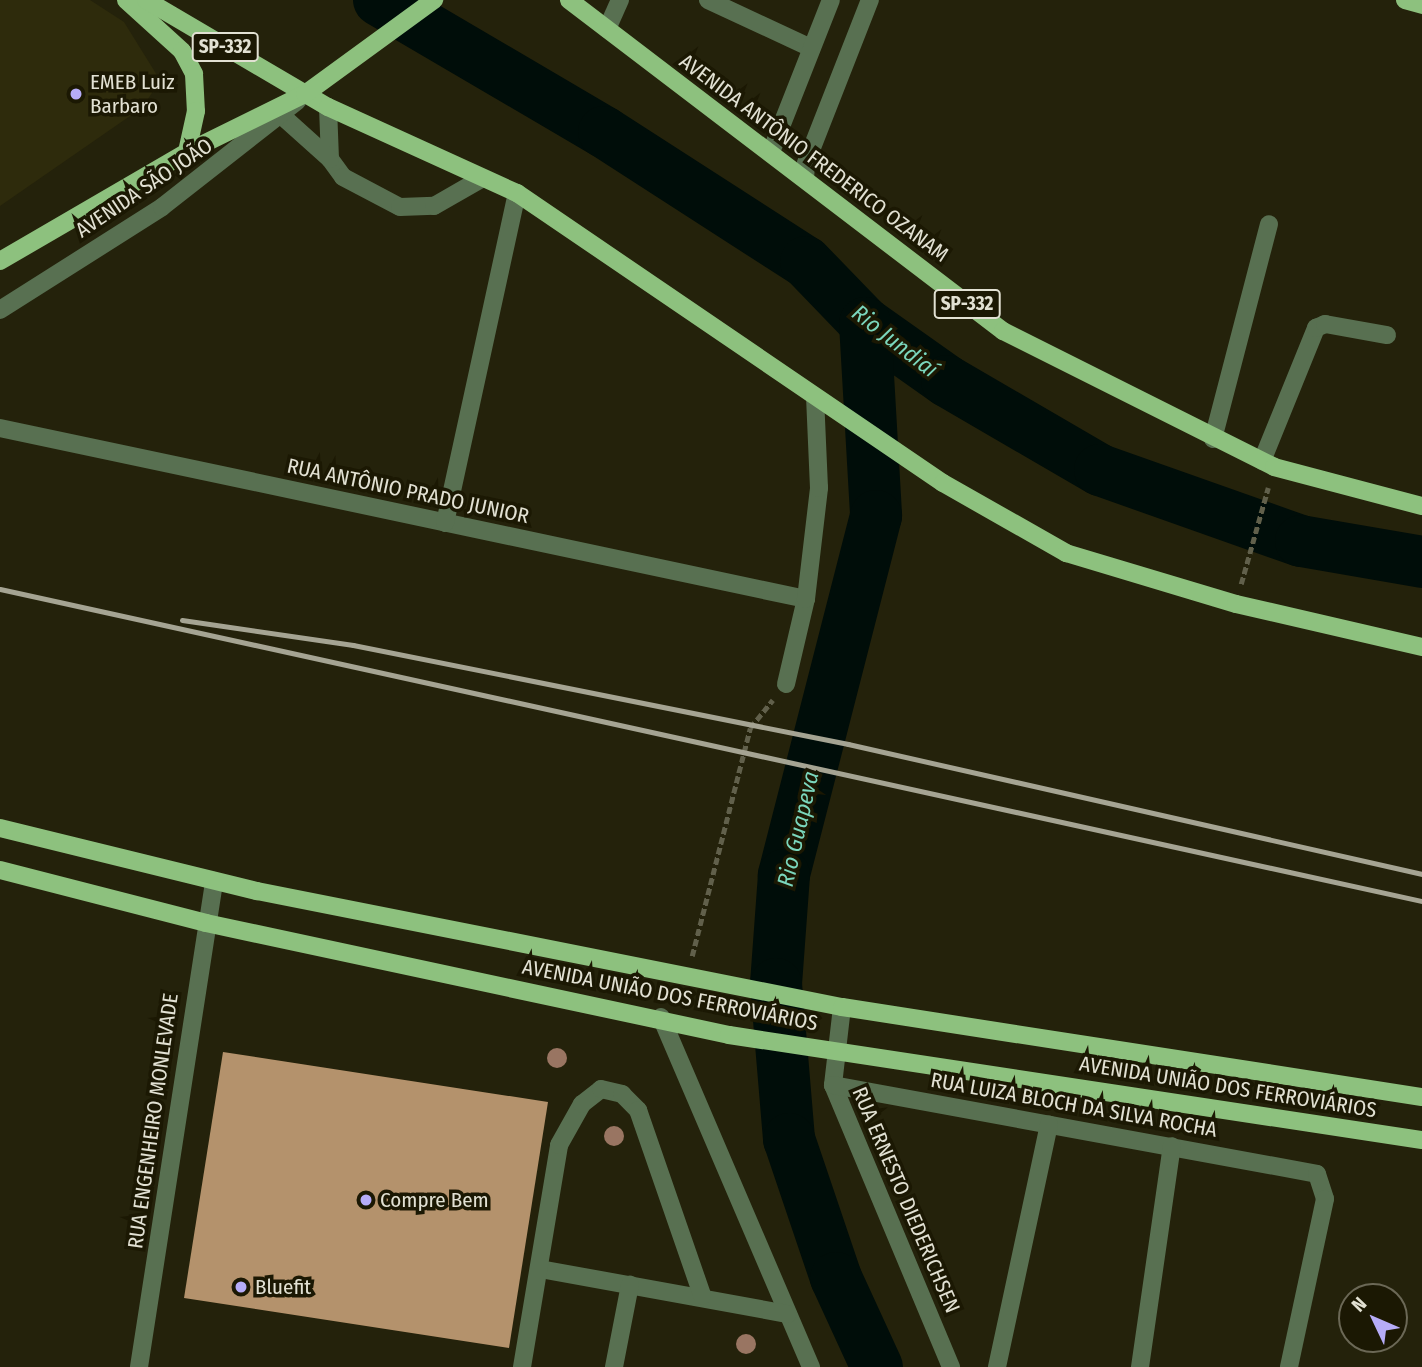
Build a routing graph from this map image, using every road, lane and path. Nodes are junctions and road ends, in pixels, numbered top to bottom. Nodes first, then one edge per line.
1 (126, 0) edge
2 (146, 0) edge
3 (434, 0) edge
4 (569, 0) edge
5 (620, 0) edge
6 (708, 0) edge
7 (831, 0) edge
8 (870, 0) edge
9 (1405, 0) edge
10 (1422, 5) edge
11 (607, 29) junction
12 (811, 48) junction
13 (305, 94) junction
14 (328, 107) junction
15 (281, 115) junction
16 (187, 152) junction
17 (771, 152) junction
18 (330, 159) junction
19 (481, 179) junction
20 (805, 179) junction
21 (517, 193) junction
22 (1269, 224) dead end
23 (0, 261) edge
24 (0, 310) edge
25 (1387, 335) dead end
26 (814, 397) junction
27 (0, 428) edge
28 (1213, 439) junction
29 (1268, 464) junction
30 (1422, 506) edge
31 (445, 523) junction
32 (806, 599) junction
33 (1236, 604) junction
34 (1422, 647) edge
35 (786, 684) joint
36 (0, 828) edge
37 (0, 870) edge
38 (214, 881) junction
39 (206, 923) junction
40 (687, 974) junction
41 (842, 1007) junction
42 (661, 1017) junction
43 (832, 1050) junction
44 (833, 1085) junction
45 (1422, 1097) edge
46 (1049, 1125) junction
47 (1422, 1140) edge
48 (1172, 1146) junction
49 (540, 1269) junction
50 (630, 1285) junction
51 (702, 1295) junction
52 (788, 1314) junction
53 (139, 1367) edge
54 (522, 1367) edge
55 (614, 1367) edge
56 (811, 1367) edge
57 (951, 1367) edge
58 (997, 1367) edge
59 (1140, 1367) edge
60 (1289, 1367) edge

1 - 16 main road
2 - 13 main road, SP-332
3 - 13 main road, AVENIDA SÃO JOÃO
4 - 11 main road, AVENIDA ANTÔNIO FREDERICO OZANAM / SP-332
5 - 11 street
6 - 12 street
7 - 12 street
8 - 20 street
9 - 10 main road
11 - 17 main road, AVENIDA ANTÔNIO FREDERICO OZANAM / SP-332
12 - 17 street
13 - 14 main road, SP-332
13 - 15 street, AVENIDA SÃO JOÃO
13 - 16 main road, AVENIDA SÃO JOÃO
14 - 18 street
14 - 19 main road, SP-332
15 - 18 street
15 - 24 street, AVENIDA SÃO JOÃO
16 - 23 main road, AVENIDA SÃO JOÃO
17 - 20 main road, AVENIDA ANTÔNIO FREDERICO OZANAM / SP-332
18 - 19 street
19 - 21 main road, SP-332
20 - 28 main road, AVENIDA ANTÔNIO FREDERICO OZANAM / SP-332
21 - 26 main road, SP-332
21 - 31 street
22 - 28 street
25 - 29 street
26 - 32 street
26 - 33 main road, SP-332
27 - 31 street, RUA ANTÔNIO PRADO JUNIOR
28 - 29 main road, AVENIDA ANTÔNIO FREDERICO OZANAM / SP-332
29 - 30 main road, AVENIDA ANTÔNIO FREDERICO OZANAM / SP-332
29 - 33 path
31 - 32 street, RUA ANTÔNIO PRADO JUNIOR
32 - 35 street
33 - 34 main road, SP-332
35 - 40 path
36 - 38 main road, AVENIDA UNIÃO DOS FERROVIÁRIOS
37 - 39 main road, AVENIDA UNIÃO DOS FERROVIÁRIOS
38 - 39 street, RUA ENGENHEIRO MONLEVADE
38 - 40 main road, AVENIDA UNIÃO DOS FERROVIÁRIOS
39 - 42 main road, AVENIDA UNIÃO DOS FERROVIÁRIOS
39 - 53 street, RUA ENGENHEIRO MONLEVADE
40 - 41 main road, AVENIDA UNIÃO DOS FERROVIÁRIOS
41 - 43 street, RUA ERNESTO DIEDERICHSEN
41 - 45 main road, AVENIDA UNIÃO DOS FERROVIÁRIOS
42 - 43 main road, AVENIDA UNIÃO DOS FERROVIÁRIOS
42 - 52 street
43 - 44 street, RUA ERNESTO DIEDERICHSEN
43 - 47 main road, AVENIDA UNIÃO DOS FERROVIÁRIOS
44 - 46 street, RUA LUIZA BLOCH DA SILVA ROCHA
44 - 57 street, RUA ERNESTO DIEDERICHSEN
46 - 48 street, RUA LUIZA BLOCH DA SILVA ROCHA
46 - 58 street
48 - 59 street
48 - 60 street, RUA LUIZA BLOCH DA SILVA ROCHA
49 - 50 street
49 - 51 street
49 - 54 street
50 - 51 street
50 - 55 street
51 - 52 street
52 - 56 street

